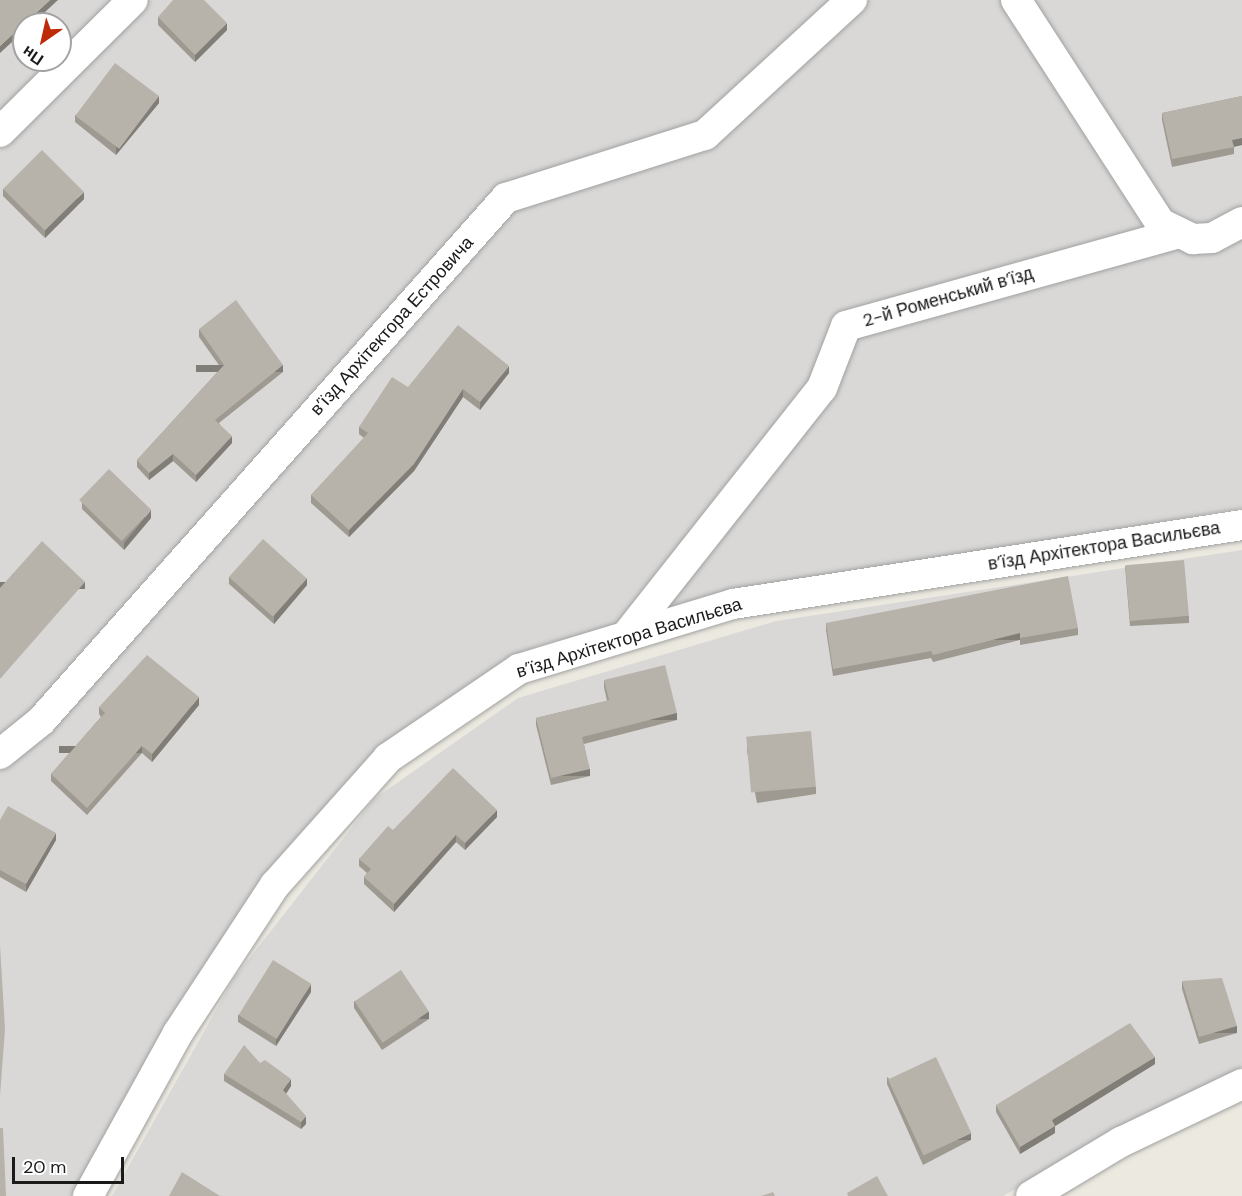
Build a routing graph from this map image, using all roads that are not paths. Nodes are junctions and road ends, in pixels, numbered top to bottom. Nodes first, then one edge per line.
1 (133, 0) edge
2 (852, 0) edge
3 (1016, 0) edge
4 (0, 132) edge
5 (1242, 222) edge
6 (1176, 234) junction
7 (1242, 525) edge
8 (626, 636) junction
9 (0, 754) edge
10 (1242, 1084) edge
11 (88, 1196) edge
12 (1031, 1196) edge

1 - 4 street
2 - 9 street, в’їзд Архітектора Естровича
3 - 6 street
5 - 6 street, 2-й Роменський в’їзд
6 - 8 street, 2-й Роменський в’їзд
7 - 8 street, в’їзд Архітектора Васильєва
8 - 11 street, в’їзд Архітектора Васильєва
10 - 12 street

